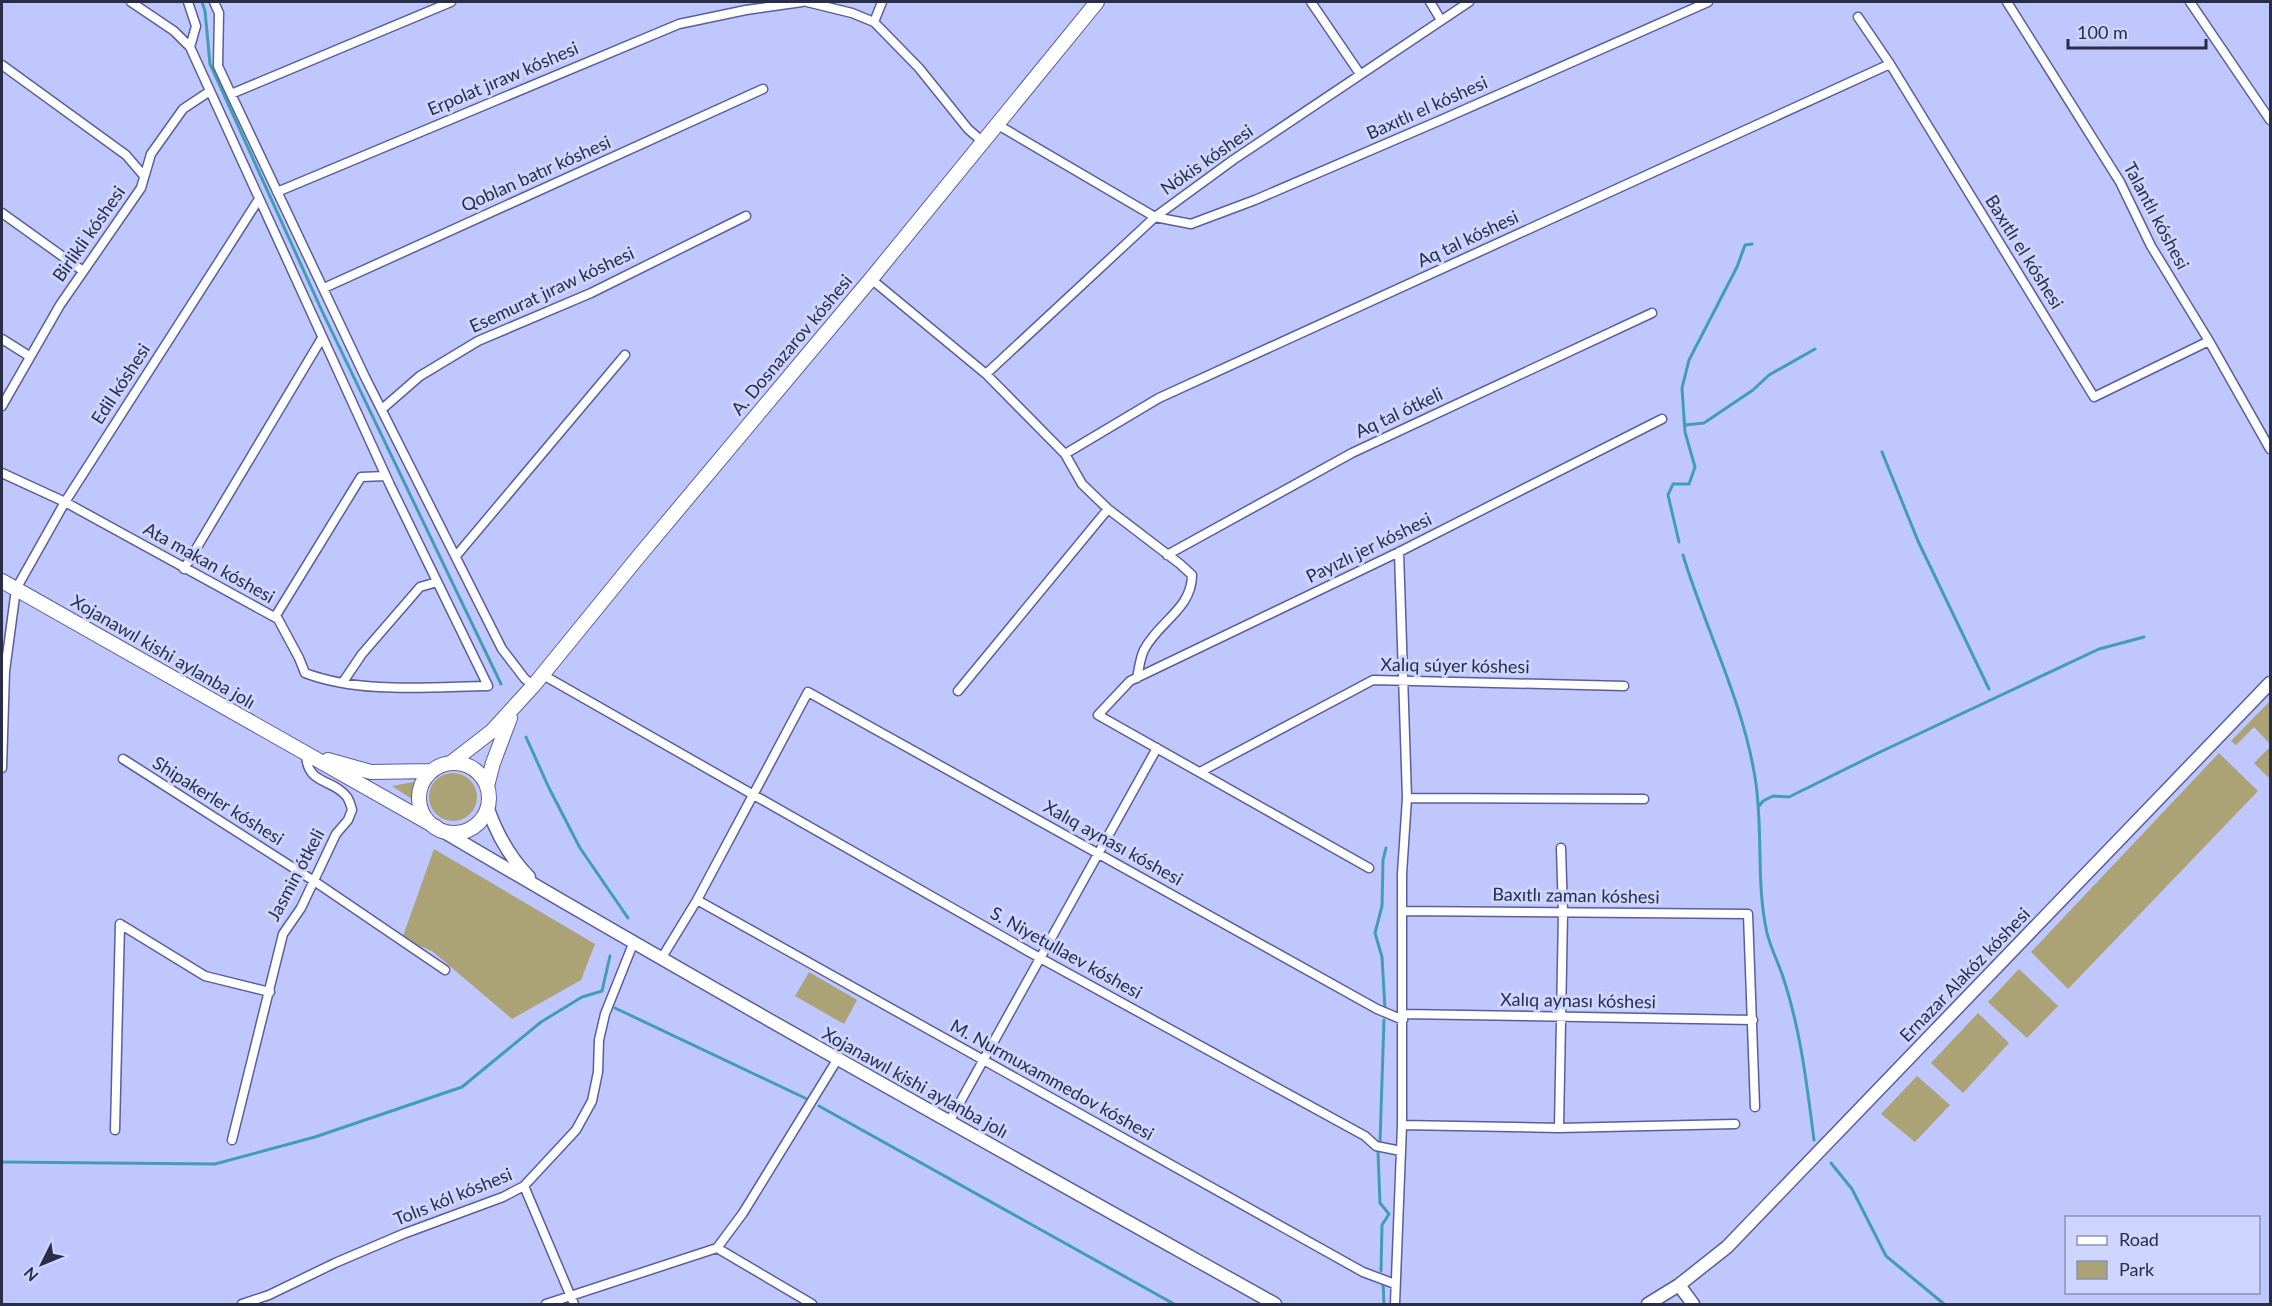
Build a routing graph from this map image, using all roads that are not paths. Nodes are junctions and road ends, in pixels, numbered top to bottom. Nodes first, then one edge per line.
1 (131, 2) edge
2 (188, 2) edge
3 (214, 2) edge
4 (451, 2) edge
5 (739, 2) edge
6 (804, 2) edge
7 (882, 2) edge
8 (1097, 2) edge
9 (1311, 2) edge
10 (1430, 2) edge
11 (1469, 2) edge
12 (1708, 2) edge
13 (2007, 2) edge
14 (2190, 2) edge
15 (746, 10) junction
16 (1858, 17) dead end
17 (1441, 20) junction
18 (874, 22) junction
19 (190, 47) junction
20 (1890, 64) junction
21 (2, 65) edge
22 (1360, 74) junction
23 (763, 89) dead end
24 (210, 91) junction
25 (231, 94) junction
26 (2271, 120) edge
27 (998, 125) junction
28 (983, 142) junction
29 (144, 176) junction
30 (277, 192) junction
31 (259, 200) junction
32 (2, 213) edge
33 (746, 216) dead end
34 (1155, 217) junction
35 (83, 271) junction
36 (871, 279) junction
37 (324, 288) junction
38 (1652, 313) dead end
39 (322, 338) junction
40 (2, 339) edge
41 (2209, 341) junction
42 (626, 355) dead end
43 (29, 356) junction
44 (986, 374) junction
45 (2, 406) edge
46 (382, 410) junction
47 (1662, 420) dead end
48 (2271, 449) edge
49 (1065, 454) junction
50 (2, 473) edge
51 (386, 476) junction
52 (65, 502) junction
53 (1108, 509) junction
54 (1399, 552) junction
55 (1167, 555) junction
56 (456, 556) junction
57 (184, 569) junction
58 (2, 580) edge
59 (437, 582) junction
60 (16, 589) junction
61 (275, 617) junction
62 (1137, 678) junction
63 (538, 680) junction
64 (1403, 680) junction
65 (343, 682) junction
66 (2271, 683) edge
67 (1624, 686) dead end
68 (958, 691) dead end
69 (513, 710) junction
70 (1157, 748) junction
71 (306, 754) junction
72 (123, 759) dead end
73 (452, 762) junction
74 (2, 768) edge
75 (431, 771) junction
76 (1200, 772) junction
77 (487, 786) junction
78 (753, 796) junction
79 (1407, 798) junction
80 (1644, 799) dead end
81 (488, 809) junction
82 (439, 829) junction
83 (1561, 848) dead end
84 (1097, 853) junction
85 (1369, 868) dead end
86 (314, 881) junction
87 (540, 888) junction
88 (697, 900) junction
89 (1403, 911) junction
90 (1563, 913) junction
91 (633, 944) junction
92 (1040, 958) junction
93 (661, 960) junction
94 (445, 970) dead end
95 (270, 992) junction
96 (1403, 1017) junction
97 (1561, 1018) junction
98 (1753, 1020) junction
99 (837, 1060) junction
100 (983, 1060) junction
101 (1755, 1107) dead end
102 (949, 1122) junction
103 (1735, 1124) dead end
104 (1402, 1125) junction
105 (1559, 1128) junction
106 (115, 1130) dead end
107 (232, 1140) dead end
108 (1401, 1151) junction
109 (524, 1186) junction
110 (717, 1248) junction
111 (1395, 1284) junction
112 (1679, 1285) junction
113 (572, 1300) edge
114 (242, 1305) edge
115 (546, 1305) edge
116 (812, 1305) edge
117 (1275, 1305) edge
118 (1395, 1305) edge
119 (1648, 1305) edge
120 (1693, 1305) edge

1 - 19 street
2 - 19 street
3 - 25 street, S. Niyetullaev kóshesi
4 - 25 street
5 - 15 street
6 - 15 street, Erpolat jıraw kóshesi
6 - 18 street
7 - 18 street
8 - 27 main road, A. Dosnazarov kóshesi
9 - 22 street
10 - 17 street
11 - 17 street, Nókis kóshesi
12 - 34 street, Baxıtlı el kóshesi
13 - 41 street, Talantlı kóshesi
14 - 26 street
15 - 30 street, Erpolat jıraw kóshesi
16 - 20 street, Baxıtlı el kóshesi
17 - 22 street, Nókis kóshesi
18 - 28 street
19 - 24 street
20 - 41 street, Baxıtlı el kóshesi
20 - 49 street, Aq tal kóshesi
21 - 29 street
22 - 34 street, Nókis kóshesi
23 - 37 street, Qoblan batır kóshesi
24 - 29 street, Birlikli kóshesi
24 - 31 street
25 - 30 street, S. Niyetullaev kóshesi
27 - 28 main road, A. Dosnazarov kóshesi
27 - 34 street, Baxıtlı el kóshesi
28 - 36 main road, A. Dosnazarov kóshesi
29 - 35 street, Birlikli kóshesi
30 - 37 street, S. Niyetullaev kóshesi
31 - 39 street
31 - 52 street, Edil kóshesi
32 - 35 street
33 - 46 street, Esemurat jıraw kóshesi
34 - 44 street, Nókis kóshesi
35 - 43 street, Birlikli kóshesi
36 - 44 street
36 - 63 main road, A. Dosnazarov kóshesi
37 - 46 street, S. Niyetullaev kóshesi
38 - 55 street, Aq tal ótkeli
39 - 51 street
39 - 57 street
40 - 43 street
41 - 48 street, Talantlı kóshesi
42 - 56 street
43 - 45 street, Birlikli kóshesi
44 - 49 street
46 - 56 street, S. Niyetullaev kóshesi
47 - 54 street, Payızlı jer kóshesi
49 - 53 street
50 - 52 street, Ata makan kóshesi
51 - 59 street
51 - 61 street
52 - 57 street, Ata makan kóshesi
52 - 60 street, Edil kóshesi
53 - 55 street
53 - 68 street
54 - 62 street, Payızlı jer kóshesi
54 - 64 street
55 - 62 street
56 - 63 street, S. Niyetullaev kóshesi
57 - 61 street, Ata makan kóshesi
58 - 60 main road, Xojanawıl kishi aylanba jolı
59 - 65 street
59 - 65 street, Ata makan kóshesi
60 - 71 main road, Xojanawıl kishi aylanba jolı
60 - 74 street
61 - 65 street, Ata makan kóshesi
62 - 70 street, Payızlı jer kóshesi
63 - 69 main road, A. Dosnazarov kóshesi
63 - 78 street, S. Niyetullaev kóshesi
64 - 67 street, Xalıq súyer kóshesi
64 - 76 street, Xalıq súyer kóshesi
64 - 79 street
66 - 112 main road, Ernazar Alakóz kóshesi
69 - 73 main road
69 - 77 main road
70 - 76 street
70 - 84 street
71 - 75 main road, Xojanawıl kishi aylanba jolı
71 - 82 main road, Xojanawıl kishi aylanba jolı
71 - 86 street, Jasmin ótkeli
72 - 86 street, Shipakerler kóshesi
73 - 75 main road
73 - 77 main road
75 - 82 main road
76 - 85 street
77 - 81 main road
78 - 84 street, Xalıq aynası kóshesi
78 - 88 street
78 - 92 street, S. Niyetullaev kóshesi
79 - 80 street
79 - 89 street
81 - 82 main road
81 - 87 main road, Xojanawıl kishi aylanba jolı
82 - 87 main road, Xojanawıl kishi aylanba jolı
83 - 90 street
84 - 92 street
84 - 96 street, Xalıq aynası kóshesi
86 - 94 street, Shipakerler kóshesi
86 - 95 street, Jasmin ótkeli
87 - 91 main road, Xojanawıl kishi aylanba jolı
88 - 93 street
88 - 100 street, M. Nurmuxammedov kóshesi
89 - 90 street, Baxıtlı zaman kóshesi
89 - 96 street
90 - 97 street
90 - 98 street, Baxıtlı zaman kóshesi
91 - 93 main road, Xojanawıl kishi aylanba jolı
91 - 109 street, Tolıs kól kóshesi
92 - 100 street
92 - 108 street, S. Niyetullaev kóshesi
93 - 99 main road, Xojanawıl kishi aylanba jolı
95 - 106 street
95 - 107 street, Jasmin ótkeli
96 - 97 street, Xalıq aynası kóshesi
96 - 104 street
97 - 98 street, Xalıq aynası kóshesi
97 - 105 street
98 - 101 street
99 - 102 main road, Xojanawıl kishi aylanba jolı
99 - 110 street
100 - 102 street
100 - 111 street, M. Nurmuxammedov kóshesi
102 - 117 main road, Xojanawıl kishi aylanba jolı
103 - 105 street
104 - 105 street
104 - 108 street
108 - 111 street
109 - 113 street
109 - 114 street, Tolıs kól kóshesi
110 - 113 street
110 - 116 street
111 - 118 street
112 - 119 main road
112 - 120 main road
113 - 115 street

